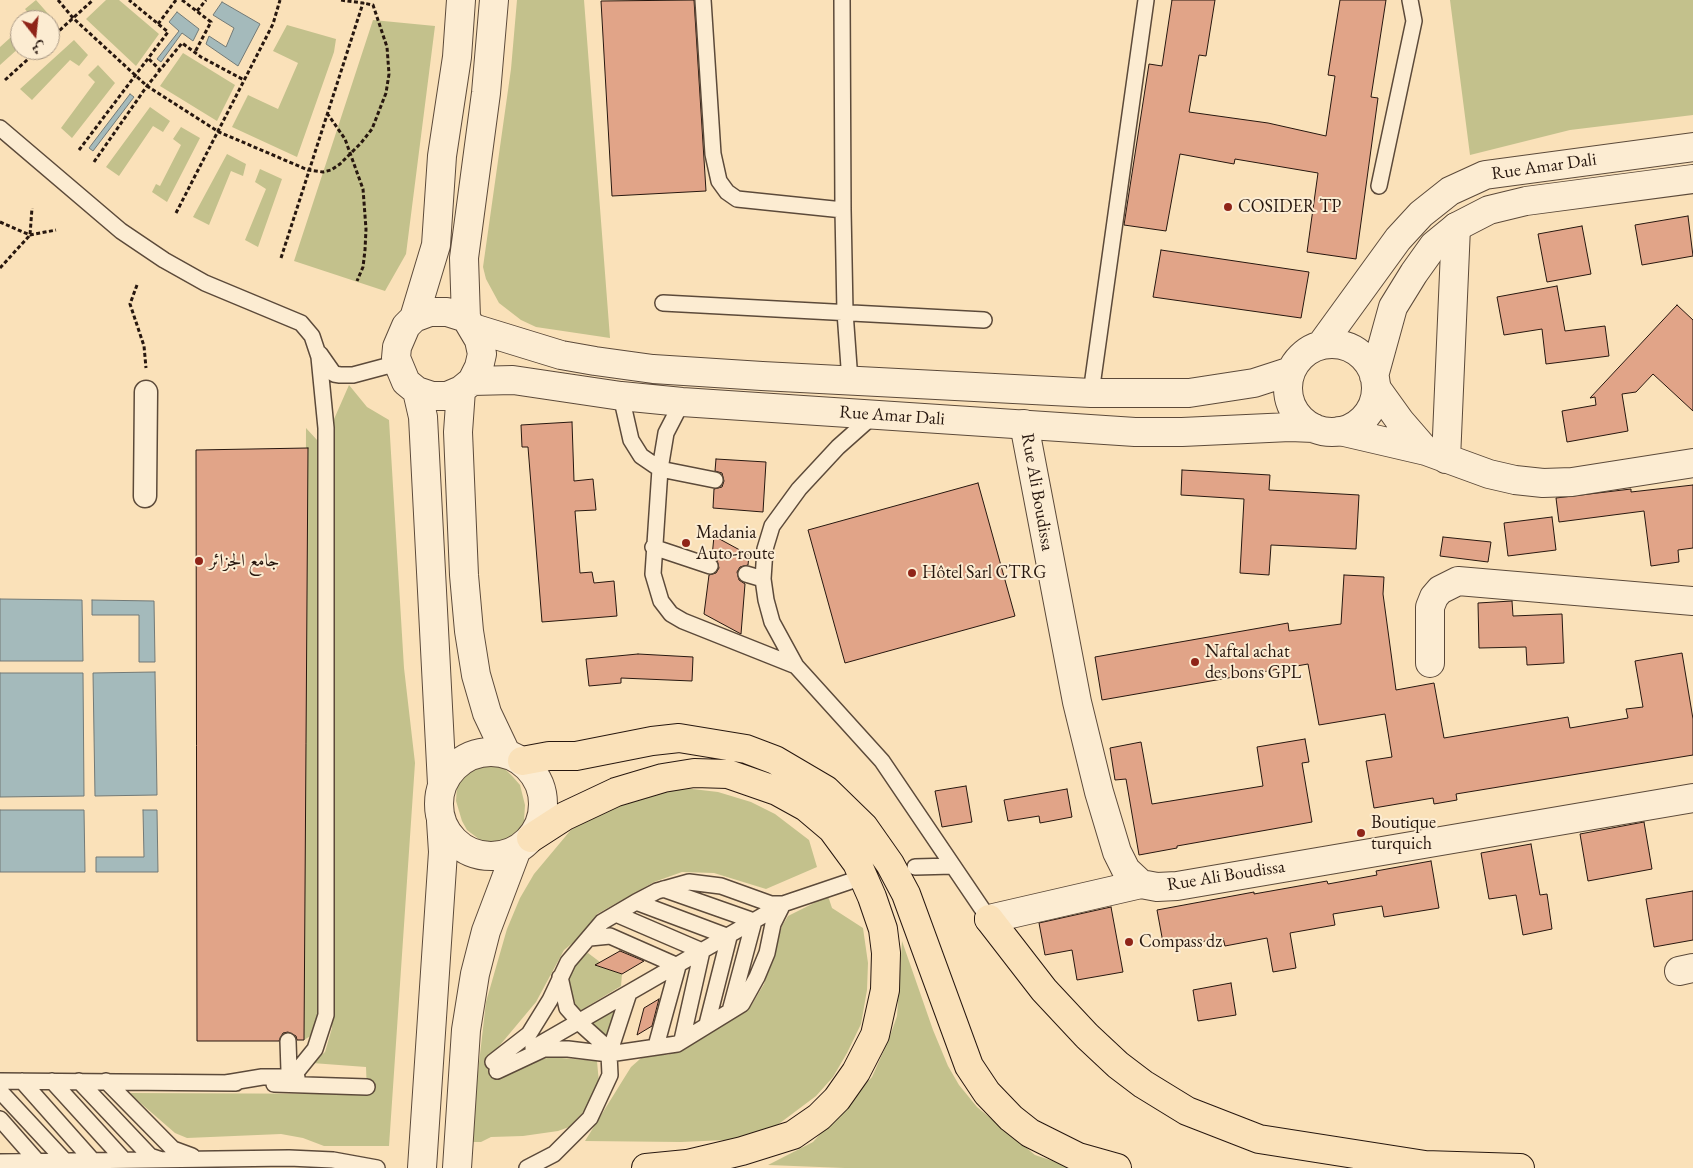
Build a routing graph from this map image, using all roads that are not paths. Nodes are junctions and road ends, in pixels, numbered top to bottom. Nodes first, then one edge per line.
1 (461, 0) edge
2 (494, 0) edge
3 (703, 0) edge
4 (842, 0) edge
5 (1146, 0) edge
6 (1410, 0) edge
7 (0, 128) edge
8 (1693, 147) edge
9 (1693, 179) edge
10 (1379, 186) dead end
11 (843, 210) junction
12 (1456, 227) junction
13 (663, 303) dead end
14 (846, 312) junction
15 (414, 318) junction
16 (984, 320) dead end
17 (470, 323) junction
18 (1321, 346) junction
19 (316, 348) junction
20 (398, 363) junction
21 (1291, 371) junction
22 (850, 381) junction
23 (1376, 382) junction
24 (467, 385) junction
25 (417, 391) junction
26 (146, 392) road end
27 (1091, 393) junction
28 (621, 396) junction
29 (682, 402) junction
30 (874, 415) junction
31 (1024, 424) junction
32 (1314, 428) junction
33 (1340, 431) junction
34 (1436, 455) junction
35 (1693, 463) edge
36 (660, 469) junction
37 (715, 480) dead end
38 (145, 496) dead end
39 (653, 547) junction
40 (710, 566) dead end
41 (746, 574) dead end
42 (763, 578) junction
43 (1693, 601) edge
44 (1430, 663) dead end
45 (796, 666) junction
46 (514, 757) junction
47 (442, 784) junction
48 (1693, 798) edge
49 (441, 821) junction
50 (524, 843) junction
51 (953, 866) junction
52 (915, 867) dead end
53 (854, 880) dead end
54 (1141, 884) junction
55 (664, 888) junction
56 (636, 902) junction
57 (783, 904) junction
58 (616, 914) junction
59 (989, 919) junction
60 (754, 921) junction
61 (729, 936) junction
62 (590, 938) junction
63 (702, 951) junction
64 (678, 966) junction
65 (560, 976) junction
66 (628, 996) junction
67 (730, 1011) junction
68 (579, 1022) junction
69 (707, 1024) junction
70 (682, 1040) junction
71 (283, 1041) dead end
72 (656, 1046) junction
73 (609, 1054) junction
74 (495, 1067) junction
75 (283, 1079) junction
76 (106, 1080) junction
77 (0, 1081) edge
78 (22, 1081) junction
79 (52, 1081) junction
80 (79, 1081) junction
81 (367, 1084) dead end
82 (0, 1091) edge
83 (0, 1120) edge
84 (2, 1159) edge
85 (211, 1159) junction
86 (124, 1160) junction
87 (159, 1160) junction
88 (37, 1161) junction
89 (65, 1161) junction
90 (93, 1161) junction
91 (377, 1168) edge
92 (422, 1168) edge
93 (457, 1168) edge
94 (527, 1168) edge
95 (646, 1168) edge
96 (1117, 1168) edge
97 (1520, 1168) edge

1 - 15 street
2 - 17 street
3 - 11 lane
4 - 11 lane
5 - 27 lane
6 - 10 lane
7 - 19 lane
8 - 18 street, Rue Amar Dali
9 - 12 street, Rue Amar Dali
11 - 14 lane
12 - 23 street, Rue Amar Dali
12 - 34 street
13 - 14 lane
14 - 16 lane
14 - 22 lane
15 - 17 street
15 - 20 street
17 - 22 street, Rue Amar Dali
17 - 24 street
18 - 21 street
18 - 23 street
19 - 20 lane
19 - 75 lane
20 - 25 street
21 - 27 street, Rue Amar Dali
21 - 32 street
22 - 27 street, Rue Amar Dali
23 - 33 street
23 - 34 street
24 - 25 street
24 - 28 street, Rue Amar Dali
24 - 46 street
25 - 47 street
26 - 38 street
28 - 29 street, Rue Amar Dali
28 - 36 lane
29 - 30 street, Rue Amar Dali
29 - 36 lane
30 - 31 street, Rue Amar Dali
30 - 42 lane
31 - 32 street, Rue Amar Dali
31 - 54 street, Rue Ali Boudissa
32 - 33 street
33 - 34 street
34 - 35 street
36 - 37 lane
36 - 39 lane
39 - 40 lane
39 - 45 lane
41 - 42 lane
42 - 45 lane
43 - 44 street
45 - 51 lane
46 - 47 street
46 - 50 street
46 - 96 highway
47 - 49 street
48 - 54 street, Rue Ali Boudissa
49 - 50 street
49 - 92 street
50 - 93 street
50 - 95 highway
51 - 52 lane
51 - 59 lane
53 - 57 lane
54 - 59 street
55 - 56 lane
55 - 57 lane
55 - 60 lane
56 - 58 lane
56 - 61 lane
57 - 60 lane
57 - 67 lane
58 - 62 lane
58 - 63 lane
59 - 97 highway
60 - 61 lane
60 - 67 lane
61 - 63 lane
61 - 69 lane
62 - 64 lane
62 - 65 lane
63 - 64 lane
63 - 70 lane
64 - 66 lane
64 - 72 lane
65 - 68 lane
65 - 74 lane
66 - 68 lane
66 - 73 lane
67 - 69 lane
68 - 73 lane
68 - 74 lane
69 - 70 lane
70 - 72 lane
71 - 75 lane
72 - 73 lane
73 - 74 lane
73 - 94 lane
75 - 76 lane
75 - 81 lane
76 - 80 lane
76 - 85 lane
77 - 78 lane
78 - 79 lane
78 - 90 lane
79 - 80 lane
79 - 86 lane
80 - 87 lane
82 - 89 lane
83 - 88 lane
84 - 88 lane
85 - 87 lane
85 - 91 lane
86 - 87 lane
86 - 90 lane
88 - 89 lane
89 - 90 lane

